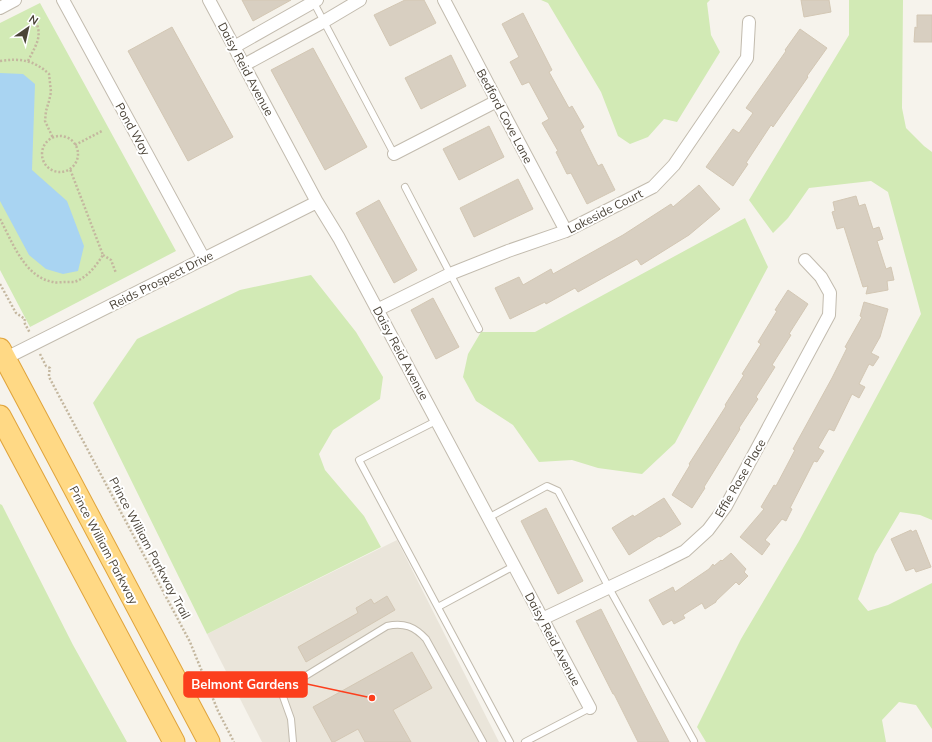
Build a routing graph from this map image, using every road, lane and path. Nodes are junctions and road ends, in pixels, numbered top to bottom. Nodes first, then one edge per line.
1 (15, 0) edge
2 (62, 0) edge
3 (209, 0) edge
4 (360, 0) edge
5 (444, 0) edge
6 (314, 1) edge
7 (0, 8) edge
8 (33, 16) dead end
9 (323, 22) junction
10 (749, 22) dead end
11 (234, 47) junction
12 (0, 61) edge
13 (28, 61) junction
14 (244, 65) junction
15 (497, 101) junction
16 (102, 130) dead end
17 (53, 138) junction
18 (76, 145) junction
19 (394, 154) joint
20 (70, 169) junction
21 (405, 187) dead end
22 (317, 202) junction
23 (0, 219) edge
24 (566, 231) junction
25 (103, 256) junction
26 (204, 259) junction
27 (805, 260) dead end
28 (116, 273) dead end
29 (450, 274) junction
30 (0, 284) edge
31 (377, 310) junction
32 (24, 322) dead end
33 (479, 329) dead end
34 (2, 356) edge
35 (46, 366) dead end
36 (0, 416) edge
37 (436, 421) junction
38 (488, 518) junction
39 (514, 566) junction
40 (609, 588) junction
41 (438, 607) junction
42 (542, 619) junction
43 (590, 708) joint
44 (694, 741) edge
45 (174, 742) edge
46 (209, 742) edge
47 (234, 742) edge
48 (293, 742) edge
49 (483, 742) edge
50 (510, 742) edge
51 (525, 742) edge

1 - 7 street
2 - 26 street, Pond Way
3 - 11 street, Daisy Reid Avenue
4 - 9 street
5 - 15 street, Bedford Cove Lane
6 - 9 lane
6 - 11 street
8 - 13 path
9 - 14 street
9 - 19 lane
10 - 24 street, Lakeside Court
11 - 14 street, Daisy Reid Avenue
12 - 13 path
13 - 17 path
14 - 22 street, Daisy Reid Avenue
15 - 19 street
15 - 24 street, Bedford Cove Lane
16 - 18 path
17 - 18 path
17 - 20 path
18 - 20 path
20 - 25 path
21 - 29 lane
22 - 26 street, Reids Prospect Drive
22 - 31 street, Daisy Reid Avenue
23 - 25 path
24 - 29 street, Lakeside Court
25 - 28 path
26 - 34 street, Reids Prospect Drive
27 - 40 street, Effie Rose Place
29 - 31 street, Lakeside Court
29 - 33 lane
30 - 32 path
31 - 37 street, Daisy Reid Avenue
34 - 46 highway, Prince William Parkway
35 - 47 path, Prince William Parkway Trail
36 - 45 highway
37 - 38 street, Daisy Reid Avenue
37 - 41 lane
38 - 39 street, Daisy Reid Avenue
38 - 40 lane
39 - 41 lane
39 - 42 street, Daisy Reid Avenue
40 - 42 street, Effie Rose Place
40 - 44 lane
41 - 50 lane
42 - 43 street, Daisy Reid Avenue
43 - 51 lane
48 - 49 lane

